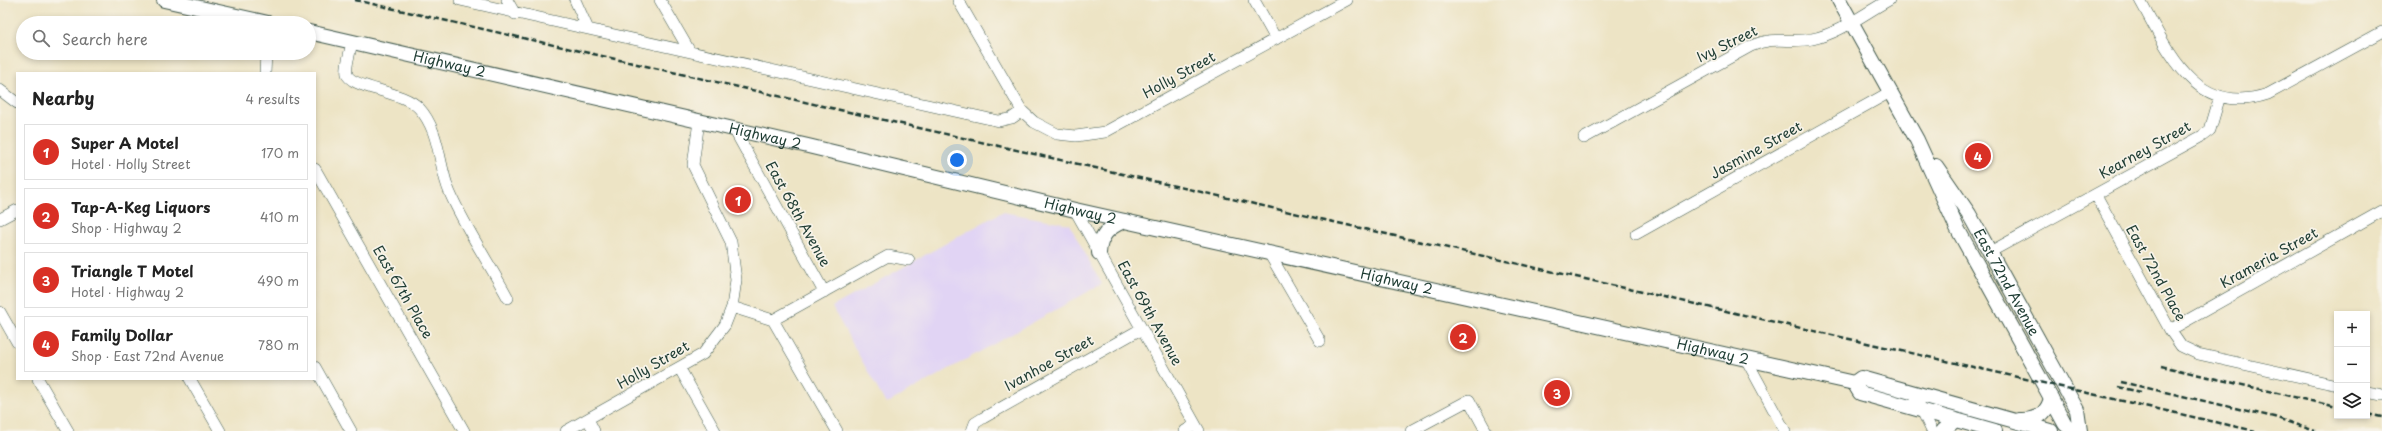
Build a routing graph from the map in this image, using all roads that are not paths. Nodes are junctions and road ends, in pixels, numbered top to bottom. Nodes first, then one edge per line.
1 (164, 0) edge
2 (460, 0) edge
3 (507, 0) edge
4 (575, 0) edge
5 (660, 0) edge
6 (958, 0) edge
7 (1254, 0) edge
8 (1347, 0) edge
9 (1839, 0) edge
10 (1889, 0) edge
11 (2140, 0) edge
12 (515, 14) junction
13 (236, 16) edge
14 (1851, 22) junction
15 (588, 29) junction
16 (2382, 32) edge
17 (316, 33) edge
18 (1276, 39) junction
19 (352, 41) junction
20 (689, 50) junction
21 (266, 60) edge
22 (265, 72) edge
23 (0, 90) edge
24 (1890, 92) junction
25 (2220, 96) junction
26 (16, 103) edge
27 (1022, 111) junction
28 (699, 121) junction
29 (734, 129) junction
30 (1584, 138) dead end
31 (1917, 140) junction
32 (316, 171) edge
33 (2096, 195) junction
34 (1075, 210) junction
35 (16, 211) edge
36 (2382, 211) edge
37 (0, 219) edge
38 (1124, 221) junction
39 (1636, 234) dead end
40 (1990, 252) junction
41 (1099, 253) junction
42 (1269, 253) junction
43 (909, 260) dead end
44 (824, 292) junction
45 (508, 298) dead end
46 (732, 307) junction
47 (0, 312) edge
48 (773, 320) junction
49 (1141, 329) junction
50 (2170, 330) junction
51 (16, 340) edge
52 (1320, 341) dead end
53 (1746, 359) junction
54 (316, 368) edge
55 (680, 369) junction
56 (39, 380) edge
57 (191, 380) edge
58 (1854, 383) junction
59 (2334, 384) edge
60 (1913, 392) junction
61 (2370, 393) edge
62 (2382, 395) edge
63 (2051, 398) junction
64 (1921, 410) junction
65 (588, 419) junction
66 (1955, 420) junction
67 (2012, 420) junction
68 (973, 428) edge
69 (1197, 428) edge
70 (1781, 430) edge
71 (68, 431) edge
72 (220, 431) edge
73 (351, 431) edge
74 (464, 431) edge
75 (566, 431) edge
76 (594, 431) edge
77 (715, 431) edge
78 (837, 431) edge
79 (1185, 431) edge
80 (1410, 431) edge
81 (1486, 431) edge
82 (1932, 431) edge
83 (1943, 431) edge
84 (1994, 431) edge
85 (2051, 431) edge
86 (2073, 431) edge
87 (2080, 431) edge

1 - 13 main road
2 - 12 street
3 - 12 street
4 - 15 street
5 - 20 street
6 - 27 street
7 - 18 street
8 - 18 street, Holly Street
9 - 14 main road, East 72nd Avenue
10 - 14 street, Ivy Street
11 - 25 street
12 - 15 street
14 - 24 main road, East 72nd Avenue
14 - 30 street, Ivy Street
15 - 20 street
16 - 25 street
17 - 19 main road, Highway 2
18 - 27 street, Holly Street
19 - 28 main road, Highway 2
19 - 45 street
20 - 27 street
21 - 22 street
23 - 26 street
24 - 31 main road, East 72nd Avenue
24 - 39 street, Jasmine Street
25 - 33 street, Kearney Street
28 - 29 main road, Highway 2
28 - 46 street, Holly Street
29 - 34 main road, Highway 2
29 - 44 street, East 68th Avenue
31 - 40 main road, East 72nd Avenue
31 - 63 main road, East 72nd Avenue
32 - 74 street, East 67th Place
33 - 40 street, Kearney Street
33 - 50 street, East 72nd Place
34 - 38 main road, Highway 2
34 - 41 street, East 69th Avenue
35 - 37 street
36 - 50 street, Krameria Street
38 - 41 main road
38 - 42 main road, Highway 2
40 - 87 main road, East 72nd Avenue
41 - 49 street, East 69th Avenue
42 - 52 street
42 - 53 main road, Highway 2
43 - 44 street
44 - 48 street
46 - 48 street
46 - 55 street, Holly Street
47 - 51 street
48 - 78 street
49 - 68 street, Ivanhoe Street
49 - 69 street, East 69th Avenue
50 - 59 street, East 72nd Place
53 - 58 main road, Highway 2
53 - 70 street
54 - 73 street
55 - 65 street, Holly Street
55 - 77 street
56 - 71 street
57 - 72 street
58 - 60 main road, Highway 2
58 - 64 main road, Highway 2
60 - 64 street
60 - 67 main road, Highway 2
61 - 62 street
63 - 67 main road
63 - 86 main road, East 72nd Avenue
64 - 66 main road, Highway 2
64 - 82 street
65 - 75 street, Holly Street
65 - 76 street
66 - 83 main road
66 - 84 main road, Highway 2
67 - 85 main road, Highway 2
69 - 79 street
80 - 81 street

